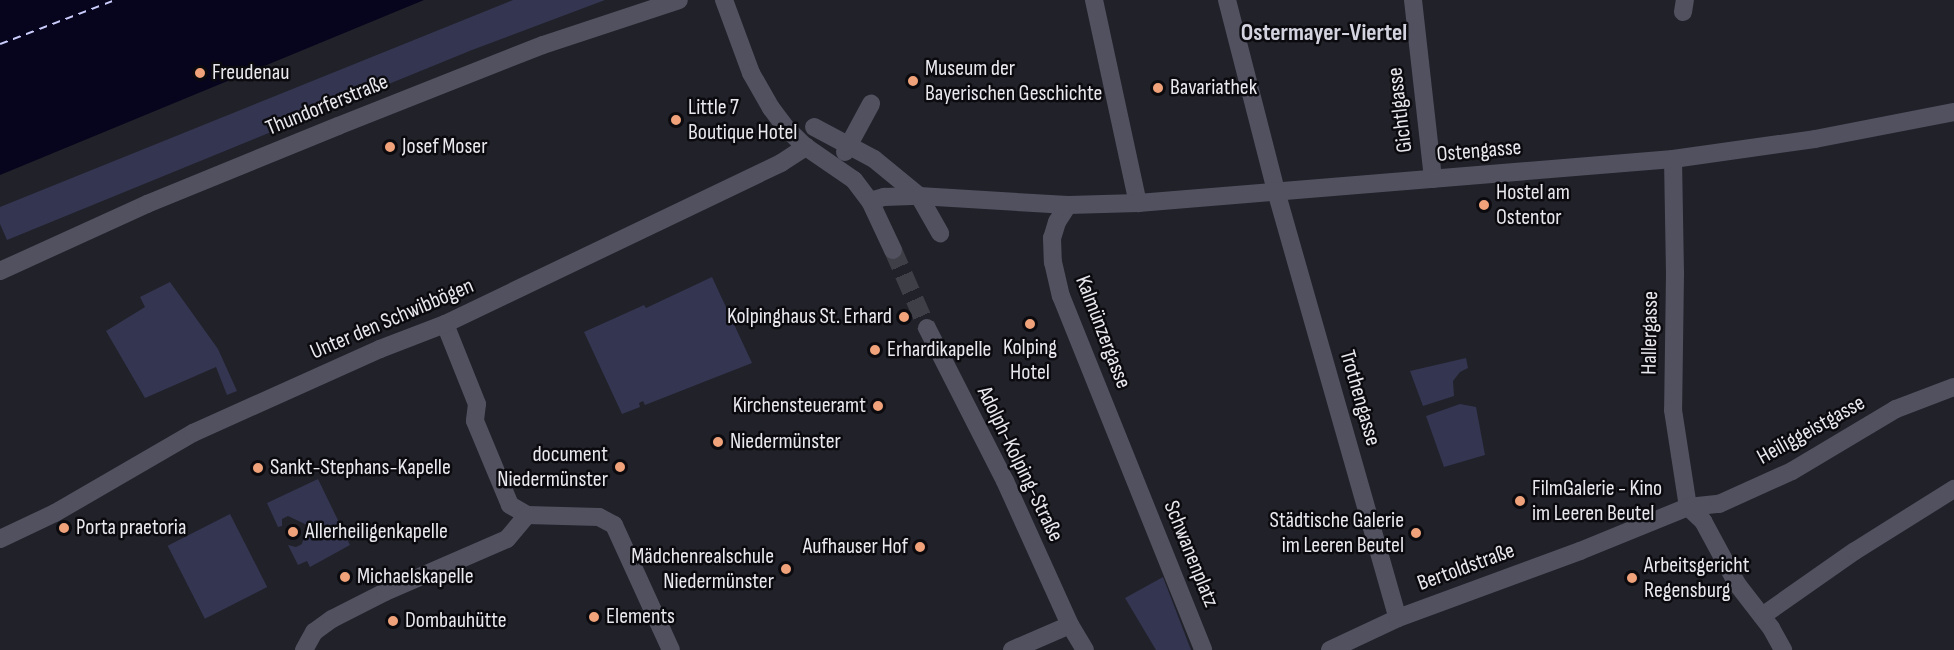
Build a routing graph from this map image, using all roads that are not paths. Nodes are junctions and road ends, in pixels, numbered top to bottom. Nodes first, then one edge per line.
1 (679, 0) edge
2 (724, 0) edge
3 (1094, 0) edge
4 (1227, 0) edge
5 (1413, 0) edge
6 (871, 104) dead end
7 (1954, 112) edge
8 (814, 127) dead end
9 (806, 147) junction
10 (847, 147) junction
11 (1673, 159) junction
12 (1433, 179) junction
13 (1276, 191) junction
14 (919, 196) junction
15 (870, 201) junction
16 (1138, 203) junction
17 (1068, 205) junction
18 (940, 233) dead end
19 (893, 250) tunnel mouth
20 (0, 271) edge
21 (445, 324) junction
22 (927, 328) tunnel mouth
23 (1954, 387) edge
24 (1133, 475) joint
25 (1954, 489) edge
26 (1688, 507) junction
27 (528, 515) junction
28 (0, 539) edge
29 (1762, 616) junction
30 (1398, 618) junction
31 (1070, 625) junction
32 (304, 650) edge
33 (671, 650) edge
34 (1012, 650) edge
35 (1085, 650) edge
36 (1203, 650) edge
37 (1329, 650) edge
38 (1783, 650) edge

1 - 20 street, Thundorferstraße
2 - 9 street
3 - 16 street
4 - 13 street, Trothengasse
5 - 12 street, Gichtlgasse
6 - 10 street
7 - 11 street, Ostengasse
8 - 10 street
9 - 15 street
9 - 21 street, Unter den Schwibbögen
10 - 14 street
11 - 12 street, Ostengasse
11 - 26 street, Hallergasse
12 - 13 street, Ostengasse
13 - 16 street, Ostengasse
13 - 30 street, Trothengasse
14 - 15 street, Ostengasse
14 - 17 street, Ostengasse
14 - 18 street
15 - 19 street
16 - 17 street, Ostengasse
17 - 24 street, Kalmünzergasse
21 - 27 street
21 - 28 street, Unter den Schwibbögen
22 - 31 street, Adolph-Kolping-Straße
23 - 26 street, Heiliggeistgasse
24 - 36 street, Schwanenplatz
25 - 29 street
26 - 29 street
26 - 30 street, Bertoldstraße
27 - 32 street
27 - 33 street
29 - 38 street
30 - 37 street, Bertoldstraße
31 - 34 street
31 - 35 street

